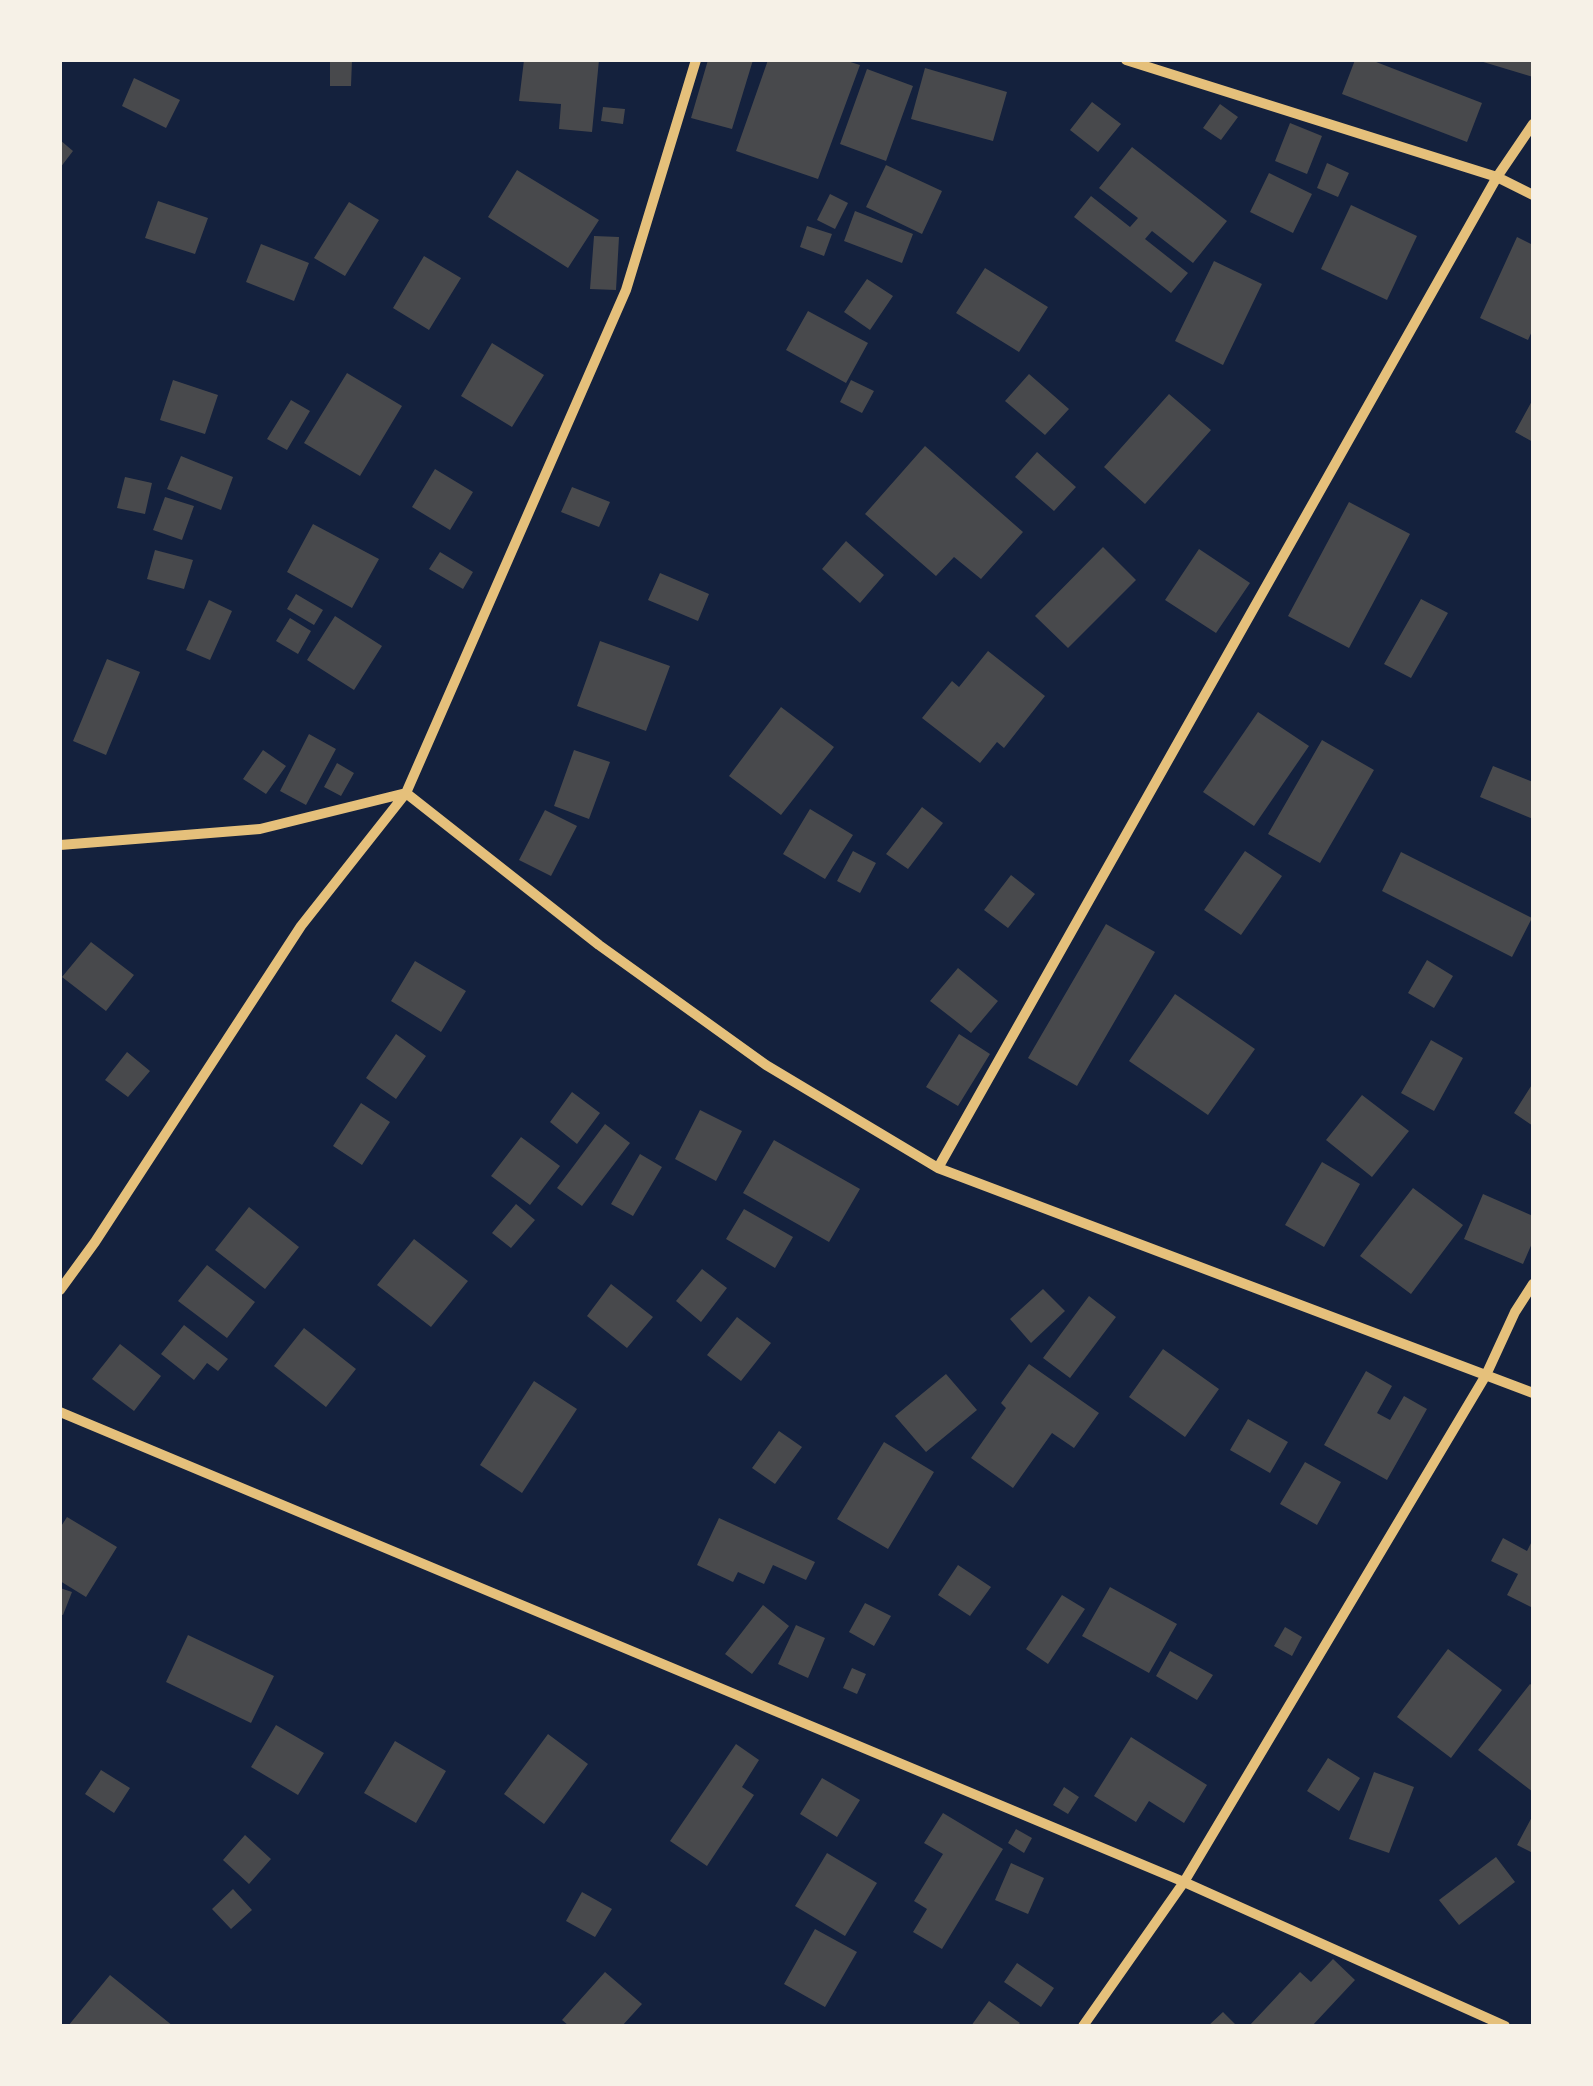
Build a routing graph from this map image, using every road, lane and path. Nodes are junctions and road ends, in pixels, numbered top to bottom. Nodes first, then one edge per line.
1 (696, 60) edge
2 (1126, 60) edge
3 (1533, 124) edge
4 (1496, 177) junction
5 (1533, 194) edge
6 (406, 793) junction
7 (60, 845) edge
8 (938, 1168) junction
9 (1533, 1284) edge
10 (60, 1290) edge
11 (1486, 1376) junction
12 (1533, 1393) edge
13 (60, 1412) edge
14 (1184, 1882) junction
15 (1083, 2026) edge
16 (1505, 2026) edge

1 - 6 street
2 - 4 street
3 - 4 street
4 - 5 street
4 - 8 street
6 - 7 street
6 - 8 street
6 - 10 street
8 - 11 street
9 - 11 street
11 - 12 street
11 - 14 street
13 - 14 street
14 - 15 street
14 - 16 street

